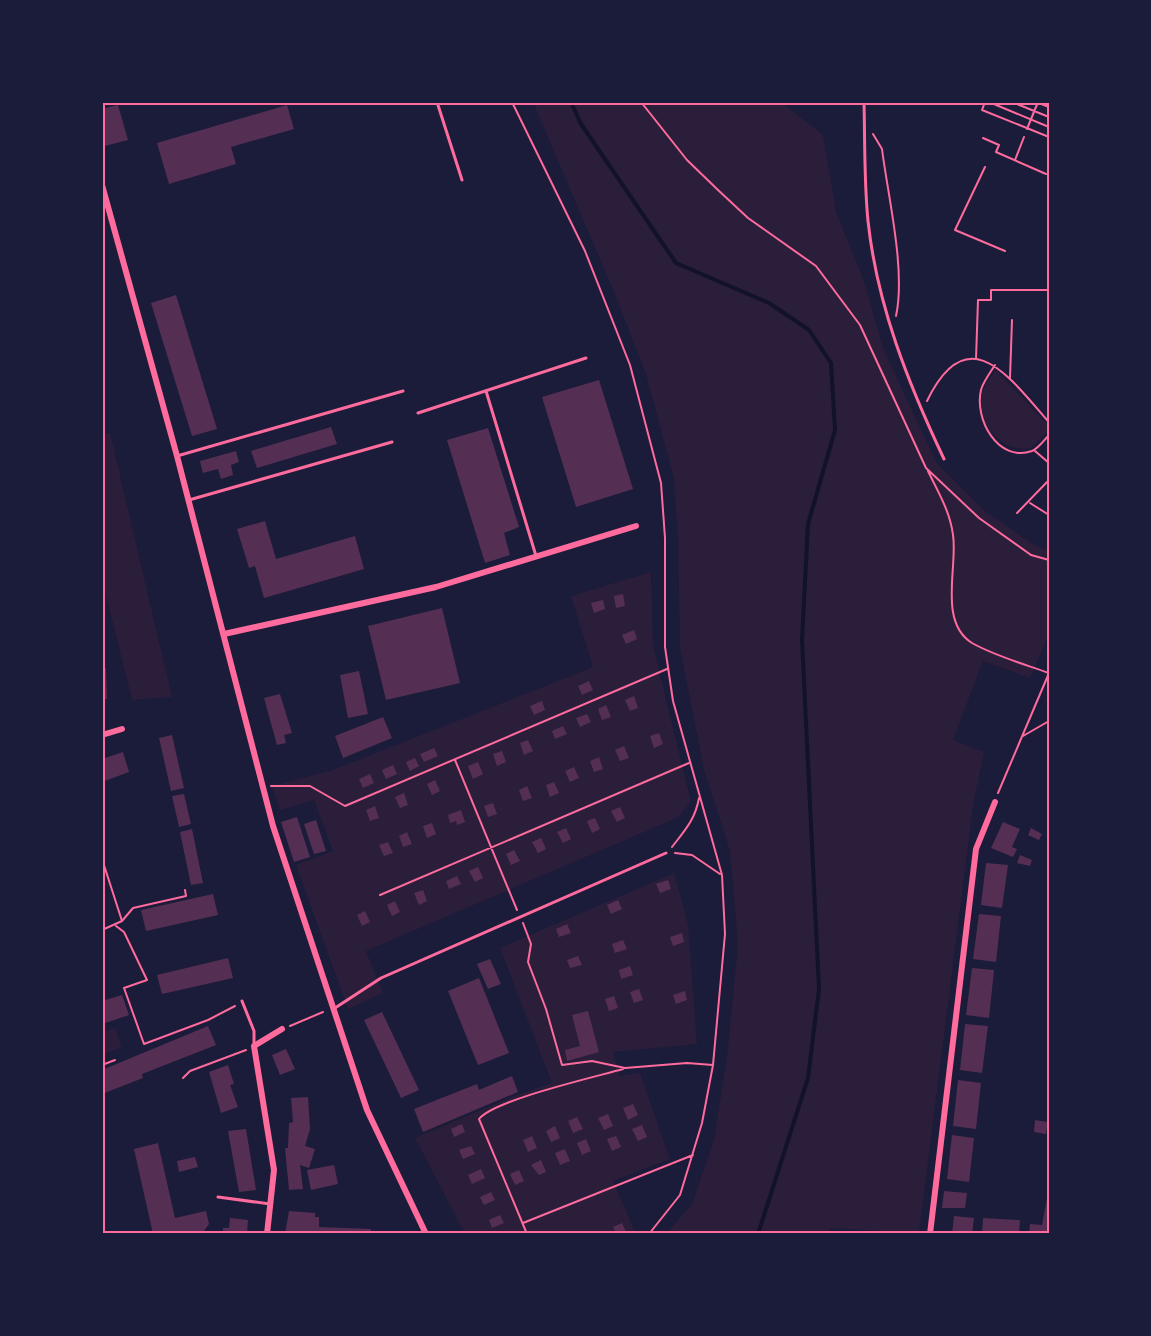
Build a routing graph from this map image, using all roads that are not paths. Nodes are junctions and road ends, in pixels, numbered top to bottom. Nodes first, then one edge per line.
1 (437, 102) edge
2 (864, 102) edge
3 (462, 180) dead end
4 (102, 184) edge
5 (586, 358) dead end
6 (403, 391) dead end
7 (486, 392) junction
8 (418, 413) dead end
9 (392, 442) dead end
10 (177, 456) junction
11 (944, 459) dead end
12 (188, 501) junction
13 (636, 526) dead end
14 (536, 556) junction
15 (224, 634) junction
16 (122, 729) dead end
17 (102, 735) edge
18 (995, 802) road end
19 (666, 853) road end
20 (242, 1001) road end
21 (334, 1008) junction
22 (282, 1029) road end
23 (254, 1046) junction
24 (218, 1197) dead end
25 (272, 1204) junction
26 (267, 1234) edge
27 (426, 1234) edge
28 (930, 1234) edge

1 - 3 lane
2 - 11 lane
4 - 10 street
5 - 7 lane
6 - 10 lane
7 - 8 lane
7 - 14 lane
9 - 12 lane
10 - 12 street
12 - 15 street
13 - 14 street
14 - 15 street
15 - 21 street
16 - 17 street
18 - 28 street
19 - 21 lane
20 - 23 lane
21 - 27 street
22 - 23 street
23 - 25 street
24 - 25 lane
25 - 26 street

